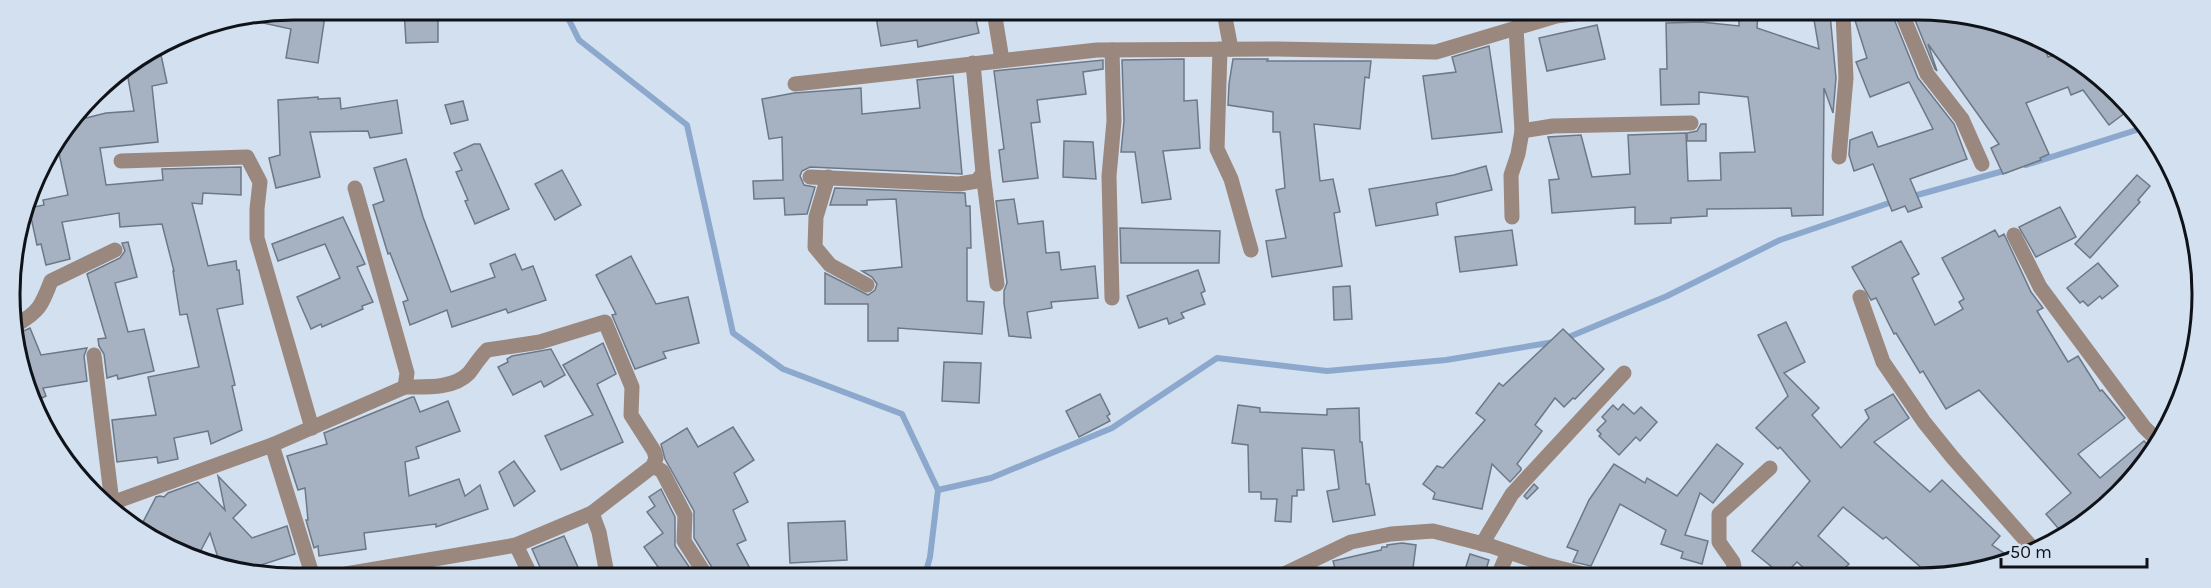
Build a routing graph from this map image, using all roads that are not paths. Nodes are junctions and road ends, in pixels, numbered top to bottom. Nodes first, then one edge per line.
1 (995, 20) edge
2 (1224, 20) edge
3 (1540, 20) edge
4 (1843, 20) edge
5 (1904, 20) edge
6 (1516, 28) junction
7 (1225, 49) junction
8 (1112, 50) junction
9 (1002, 60) junction
10 (973, 63) junction
11 (795, 84) dead end
12 (1691, 123) dead end
13 (1522, 130) junction
14 (1839, 158) dead end
15 (121, 161) dead end
16 (1983, 164) dead end
17 (983, 173) junction
18 (810, 177) dead end
19 (828, 177) junction
20 (355, 188) dead end
21 (1512, 217) dead end
22 (2014, 236) dead end
23 (115, 250) dead end
24 (1251, 250) dead end
25 (997, 284) dead end
26 (867, 285) dead end
27 (1860, 297) dead end
28 (1112, 298) dead end
29 (21, 322) edge
30 (94, 355) dead end
31 (1624, 373) dead end
32 (405, 387) junction
33 (312, 428) junction
34 (2152, 435) edge
35 (272, 445) junction
36 (653, 466) junction
37 (1770, 468) dead end
38 (109, 497) edge
39 (115, 501) edge
40 (592, 513) junction
41 (1482, 544) junction
42 (2029, 544) edge
43 (516, 545) junction
44 (1508, 552) junction
45 (310, 568) edge
46 (381, 568) edge
47 (527, 568) edge
48 (606, 568) edge
49 (701, 568) edge
50 (1297, 568) edge
51 (1501, 568) edge
52 (1559, 568) edge
53 (1734, 568) edge

1 - 9 street
2 - 7 street
3 - 6 street
4 - 14 street
5 - 16 street
6 - 7 street
6 - 13 street
7 - 8 street
7 - 24 street
8 - 9 street
8 - 28 street
9 - 10 street
10 - 11 street
10 - 17 street
12 - 13 street
13 - 21 street
15 - 33 street
17 - 19 street
17 - 25 street
18 - 19 street
19 - 26 street
20 - 32 street
22 - 34 street
23 - 29 street
27 - 42 street
30 - 38 street
31 - 41 street
32 - 33 street
32 - 36 street
33 - 35 street
35 - 39 street
35 - 45 street
36 - 40 street
36 - 49 street
37 - 53 street
40 - 43 street
40 - 48 street
41 - 44 street
41 - 50 street
43 - 46 street
43 - 47 street
44 - 51 street
44 - 52 street

